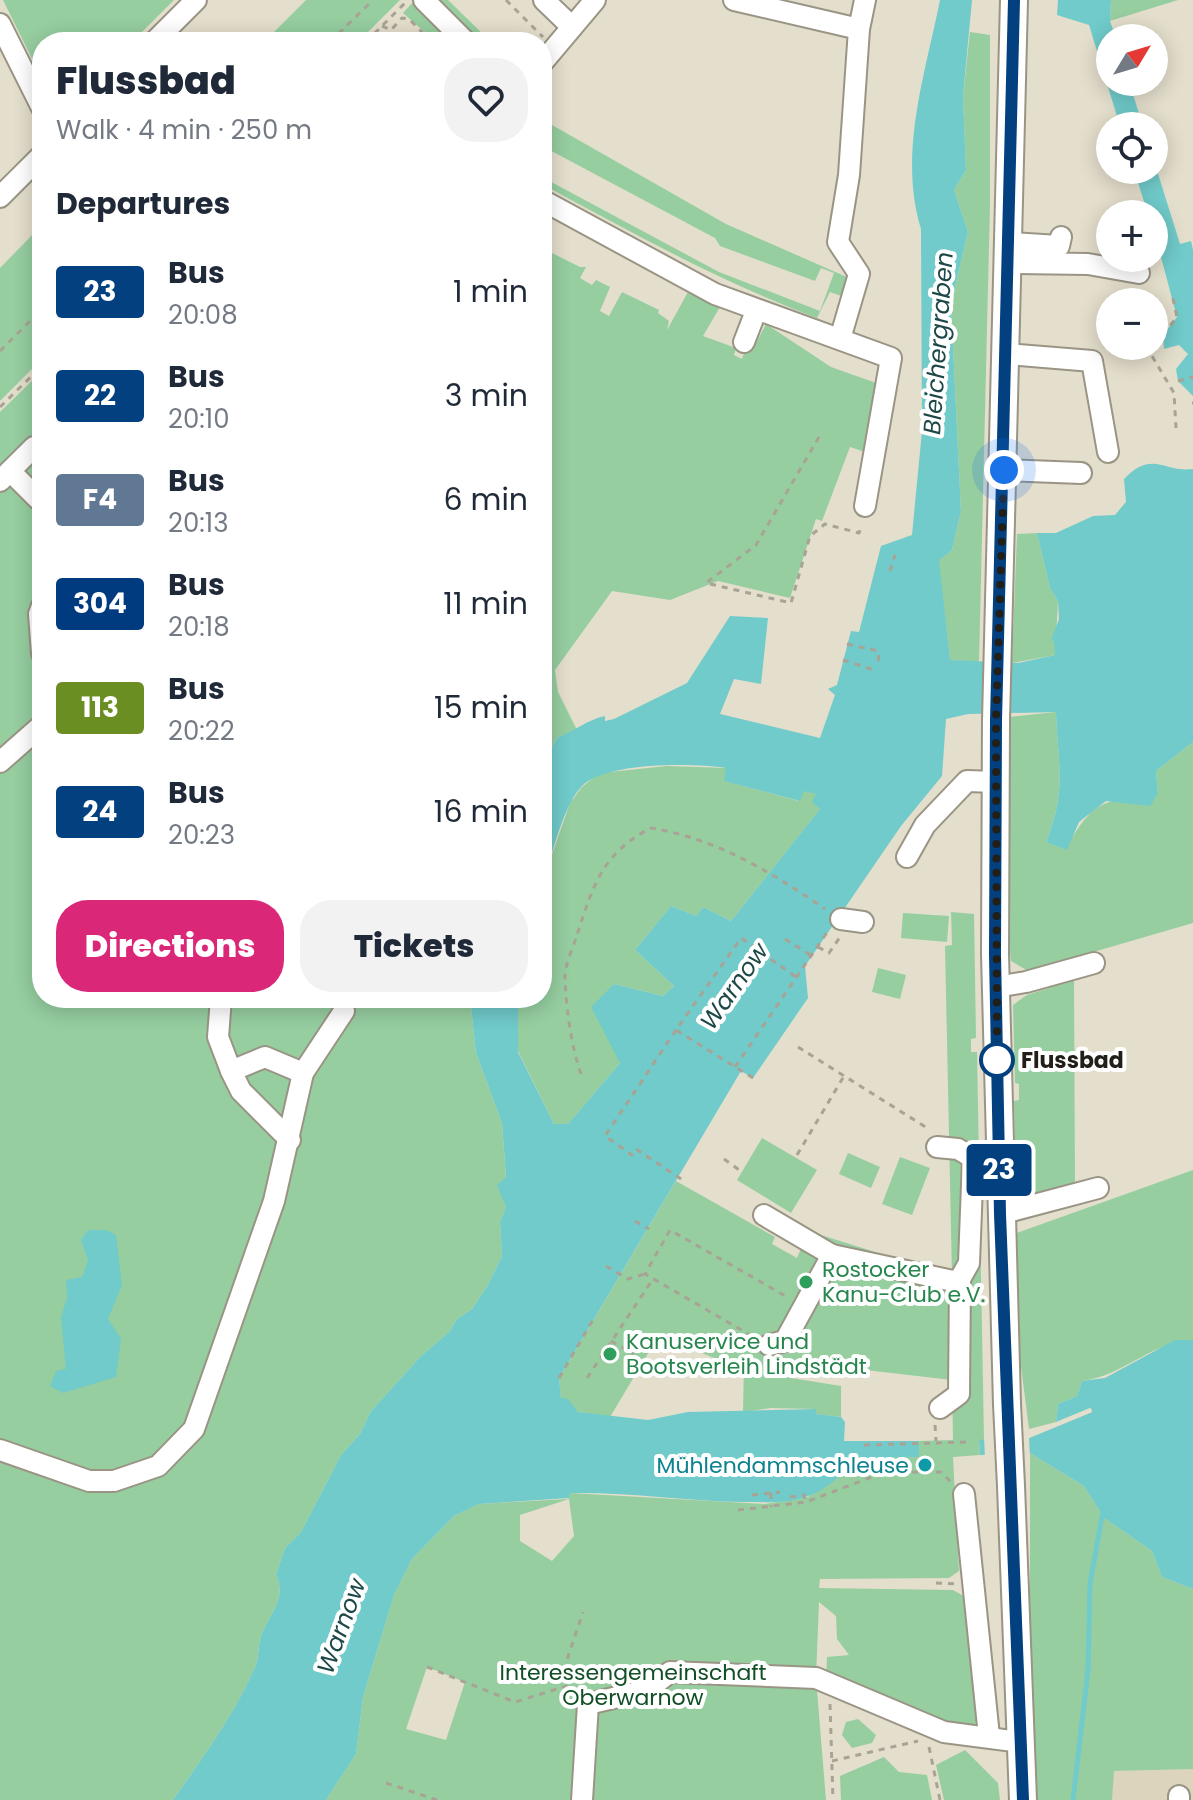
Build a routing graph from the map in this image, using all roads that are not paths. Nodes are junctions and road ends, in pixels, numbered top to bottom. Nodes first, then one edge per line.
1 (196, 0) edge
2 (424, 0) edge
3 (544, 0) edge
4 (595, 0) edge
5 (734, 0) edge
6 (865, 0) edge
7 (1014, 0) edge
8 (814, 10) edge
9 (0, 24) edge
10 (572, 27) junction
11 (859, 29) junction
12 (164, 32) edge
13 (456, 32) edge
14 (552, 51) edge
15 (32, 88) edge
16 (32, 165) edge
17 (0, 197) edge
18 (552, 205) edge
19 (1061, 237) dead end
20 (1010, 253) junction
21 (1139, 273) dead end
22 (756, 311) junction
23 (840, 339) junction
24 (744, 342) dead end
25 (1007, 354) junction
26 (32, 449) edge
27 (1108, 452) dead end
28 (1004, 470) junction
29 (1081, 473) dead end
30 (5, 476) edge
31 (32, 495) edge
32 (865, 506) dead end
33 (32, 734) edge
34 (0, 762) edge
35 (996, 782) junction
36 (907, 857) dead end
37 (863, 922) dead end
38 (834, 925) road end
39 (1094, 963) dead end
40 (995, 987) junction
41 (220, 1008) edge
42 (344, 1011) dead end
43 (231, 1071) junction
44 (303, 1073) junction
45 (290, 1140) junction
46 (937, 1147) road end
47 (986, 1157) junction
48 (1098, 1188) dead end
49 (1007, 1214) junction
50 (764, 1215) dead end
51 (832, 1255) junction
52 (960, 1279) junction
53 (777, 1349) road end
54 (940, 1408) dead end
55 (0, 1450) edge
56 (964, 1494) road end
57 (989, 1736) junction
58 (1020, 1742) junction
59 (582, 1800) edge
60 (1023, 1800) edge

1 - 12 street
2 - 13 street
3 - 10 street
4 - 10 street
5 - 8 street
6 - 11 street
7 - 20 main road
8 - 11 street
9 - 15 street
10 - 14 street
11 - 23 street
16 - 17 street
18 - 22 street
19 - 20 street
20 - 21 street
20 - 25 main road
22 - 23 street
22 - 24 street
23 - 32 street
25 - 27 street
25 - 28 main road
26 - 30 street
28 - 29 street
28 - 35 main road
30 - 31 street
33 - 34 street
35 - 36 street
35 - 40 main road
37 - 38 street
39 - 40 street
40 - 47 main road
41 - 43 street
42 - 44 street
43 - 44 street
43 - 45 street
44 - 45 street
45 - 55 street
46 - 47 street
47 - 49 main road
47 - 52 street
48 - 49 street
49 - 58 main road, bridge
50 - 51 street
51 - 52 street
51 - 53 street
52 - 54 street
56 - 57 street
57 - 58 street
57 - 59 street
58 - 60 main road

